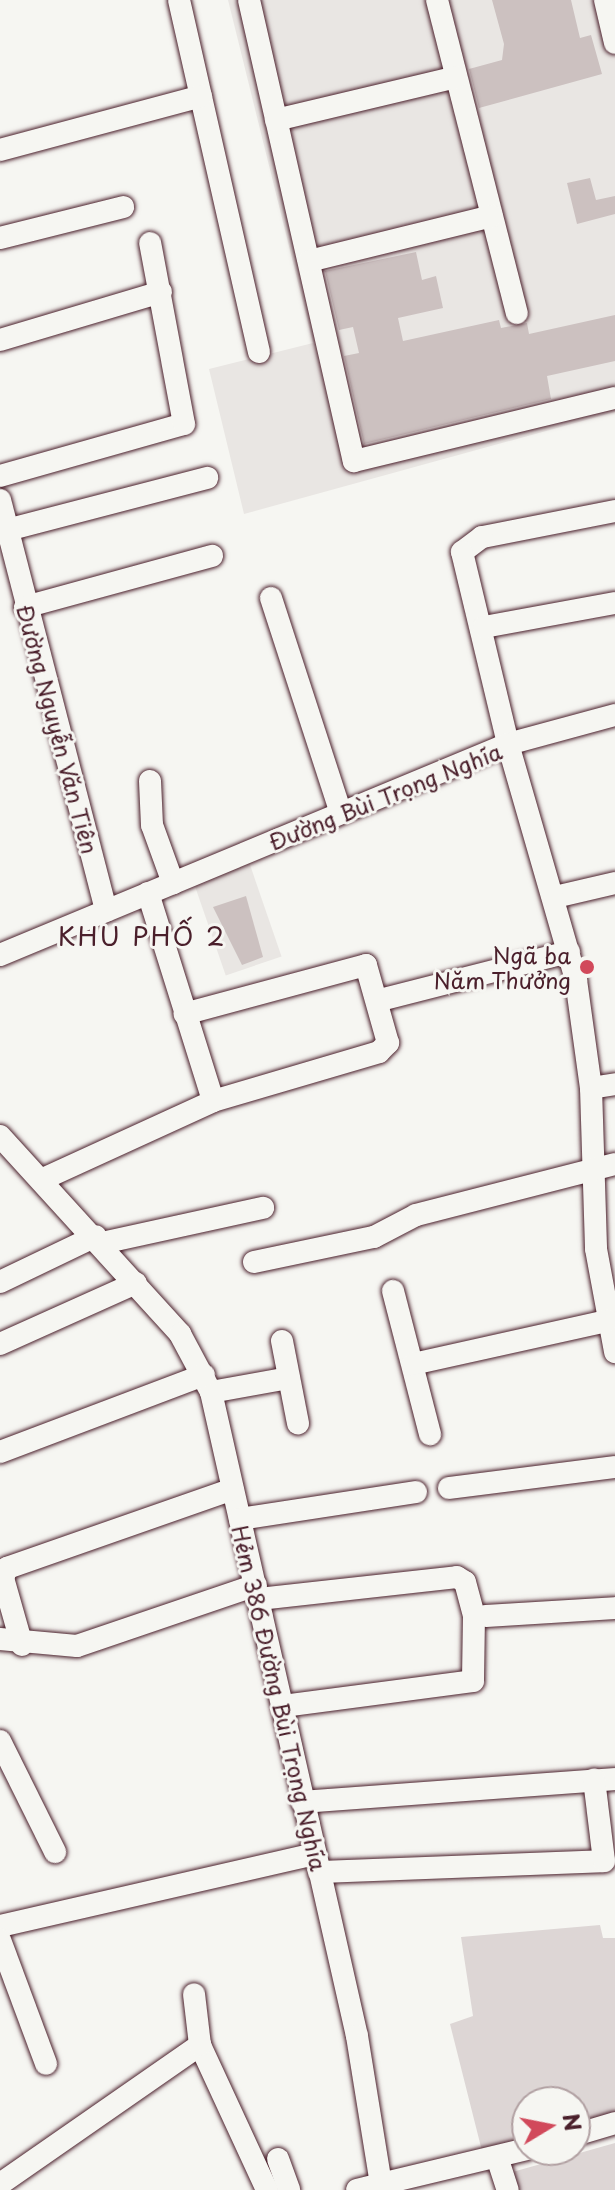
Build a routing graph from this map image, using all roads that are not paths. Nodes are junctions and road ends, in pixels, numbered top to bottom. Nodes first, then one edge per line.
1 (179, 0) edge
2 (437, 0) edge
3 (605, 0) edge
4 (251, 1) edge
5 (615, 43) edge
6 (456, 77) junction
7 (201, 96) junction
8 (276, 120) junction
9 (0, 150) edge
10 (123, 207) dead end
11 (492, 216) junction
12 (0, 238) edge
13 (150, 243) dead end
14 (309, 261) junction
15 (161, 292) junction
16 (517, 313) dead end
17 (0, 340) edge
18 (259, 352) dead end
19 (615, 398) edge
20 (0, 476) edge
21 (207, 478) dead end
22 (0, 500) edge
23 (615, 511) edge
24 (7, 530) junction
25 (212, 556) dead end
26 (271, 598) dead end
27 (615, 603) edge
28 (25, 607) junction
29 (484, 627) junction
30 (615, 715) edge
31 (508, 744) junction
32 (150, 781) dead end
33 (341, 813) junction
34 (173, 883) junction
35 (615, 883) edge
36 (148, 893) junction
37 (555, 897) junction
38 (106, 911) junction
39 (569, 952) junction
40 (0, 955) edge
41 (380, 1000) junction
42 (185, 1014) junction
43 (615, 1084) edge
44 (591, 1088) junction
45 (213, 1101) junction
46 (0, 1136) edge
47 (604, 1166) edge
48 (43, 1179) junction
49 (263, 1208) dead end
50 (99, 1240) junction
51 (606, 1247) edge
52 (254, 1262) dead end
53 (0, 1282) edge
54 (136, 1283) junction
55 (393, 1291) dead end
56 (607, 1321) junction
57 (282, 1341) dead end
58 (0, 1344) edge
59 (615, 1352) edge
60 (413, 1364) junction
61 (289, 1378) junction
62 (207, 1383) junction
63 (298, 1423) dead end
64 (430, 1434) dead end
65 (0, 1452) edge
66 (615, 1467) edge
67 (449, 1488) dead end
68 (233, 1489) junction
69 (416, 1492) dead end
70 (240, 1519) junction
71 (257, 1592) junction
72 (615, 1608) edge
73 (486, 1616) dead end
74 (0, 1639) edge
75 (22, 1645) junction
76 (283, 1706) junction
77 (0, 1741) edge
78 (605, 1780) edge
79 (302, 1802) junction
80 (55, 1852) dead end
81 (317, 1863) junction
82 (0, 1926) edge
83 (0, 1940) edge
84 (194, 1994) dead end
85 (200, 2045) junction
86 (46, 2064) dead end
87 (615, 2123) edge
88 (591, 2130) edge
89 (511, 2153) edge
90 (497, 2157) junction
91 (278, 2159) dead end
92 (0, 2184) edge
93 (381, 2184) junction
94 (267, 2190) edge
95 (289, 2190) edge
96 (357, 2190) edge
97 (508, 2190) edge

1 - 7 street
2 - 6 street
3 - 5 street
4 - 8 street
6 - 8 street
6 - 11 street
7 - 9 street
7 - 18 street
8 - 14 street
10 - 12 street
11 - 14 street
11 - 16 street
13 - 15 street
14 - 19 street
15 - 17 street
15 - 20 street
21 - 24 street
22 - 24 street, Đường Nguyễn Văn Tiên
23 - 29 street
24 - 28 street, Đường Nguyễn Văn Tiên
25 - 28 street
26 - 33 street
27 - 29 street
28 - 38 street, Đường Nguyễn Văn Tiên
29 - 31 street
30 - 31 street
31 - 33 street, Đường Bùi Trọng Nghĩa
31 - 37 street, Đường Bùi Trọng Nghĩa
32 - 34 street
33 - 34 street, Đường Bùi Trọng Nghĩa
34 - 36 street, Đường Bùi Trọng Nghĩa
35 - 37 street
36 - 38 street, Đường Bùi Trọng Nghĩa
36 - 42 street
37 - 39 street, Đường Bùi Trọng Nghĩa
38 - 40 street, Đường Bùi Trọng Nghĩa
39 - 41 street
39 - 44 street, Đường Bùi Trọng Nghĩa
41 - 42 street
41 - 45 street
42 - 45 street
43 - 44 street
44 - 47 street, Đường Bùi Trọng Nghĩa
45 - 48 street
46 - 48 street, Hẻm 386 Đường Bùi Trọng Nghĩa
47 - 51 street, Đường Bùi Trọng Nghĩa
47 - 52 street
48 - 50 street, Hẻm 386 Đường Bùi Trọng Nghĩa
49 - 50 street
50 - 53 street
50 - 54 street, Hẻm 386 Đường Bùi Trọng Nghĩa
51 - 56 street, Đường Bùi Trọng Nghĩa
54 - 58 street
54 - 62 street, Hẻm 386 Đường Bùi Trọng Nghĩa
55 - 60 street
56 - 59 street, Đường Bùi Trọng Nghĩa
56 - 60 street
57 - 61 street
60 - 64 street
61 - 62 street
61 - 63 street
62 - 65 street
62 - 68 street, Hẻm 386 Đường Bùi Trọng Nghĩa
66 - 67 street
68 - 70 street, Hẻm 386 Đường Bùi Trọng Nghĩa
68 - 75 street
69 - 70 street
70 - 71 street, Hẻm 386 Đường Bùi Trọng Nghĩa
71 - 75 street
71 - 76 street, Hẻm 386 Đường Bùi Trọng Nghĩa
71 - 76 street
72 - 73 street
74 - 75 street
76 - 79 street, Hẻm 386 Đường Bùi Trọng Nghĩa
77 - 80 street
78 - 79 street
78 - 81 street
79 - 81 street, Hẻm 386 Đường Bùi Trọng Nghĩa
81 - 82 street
81 - 93 street, Hẻm 386 Đường Bùi Trọng Nghĩa
83 - 86 street
84 - 85 street
85 - 92 street
85 - 94 street
87 - 88 street
89 - 90 street
90 - 93 street
90 - 97 street
91 - 95 street
93 - 96 street

